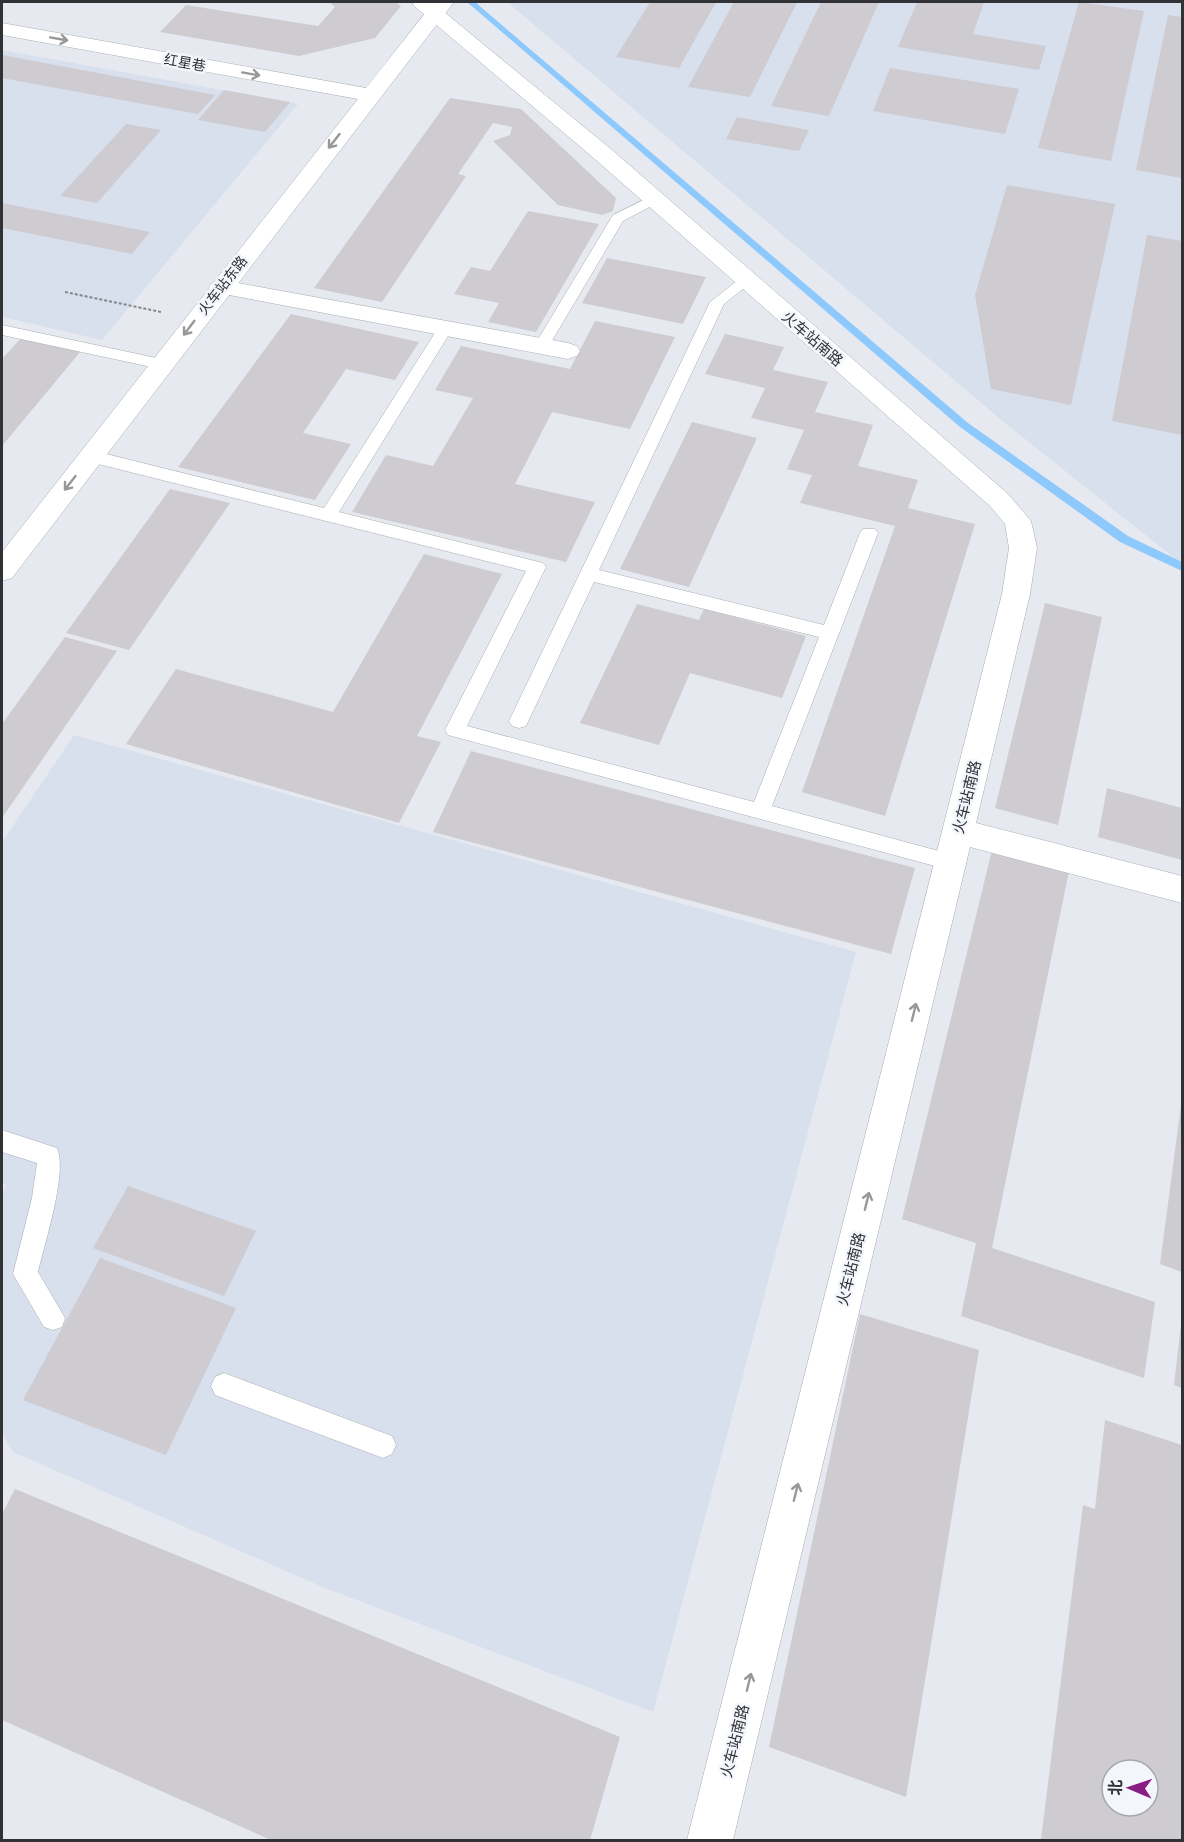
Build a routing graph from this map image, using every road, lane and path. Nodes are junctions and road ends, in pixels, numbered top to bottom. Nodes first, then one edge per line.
1 (435, 6) edge
2 (2, 29) edge
3 (369, 95) junction
4 (654, 199) junction
5 (747, 280) junction
6 (220, 287) junction
7 (65, 292) dead end
8 (168, 313) dead end
9 (445, 328) junction
10 (2, 330) edge
11 (542, 346) junction
12 (568, 351) dead end
13 (161, 364) junction
14 (90, 456) junction
15 (328, 515) junction
16 (869, 533) dead end
17 (2, 570) edge
18 (589, 574) junction
19 (830, 633) junction
20 (519, 721) dead end
21 (760, 812) junction
22 (954, 846) junction
23 (1182, 889) edge
24 (2, 1141) edge
25 (53, 1318) dead end
26 (224, 1386) dead end
27 (383, 1445) dead end
28 (710, 1840) edge

1 - 3 street, 火车站东路
1 - 4 street, 火车站南路
2 -> 3 street, 红星巷
3 -> 6 street, 火车站东路
4 - 5 street, 火车站南路
4 - 11 lane
5 - 18 lane
5 - 22 street, 火车站南路
6 - 9 street
6 -> 13 street, 火车站东路
7 - 8 path
9 - 11 street
9 - 15 lane
10 - 13 lane
11 - 12 street
13 - 14 street, 火车站东路
14 - 15 lane
14 -> 17 street, 火车站东路
15 - 21 lane
16 - 19 lane
18 - 19 lane
18 - 20 lane
19 - 21 lane
21 - 22 lane
22 - 23 street
28 -> 22 street, 火车站南路
24 - 25 lane
26 - 27 lane

